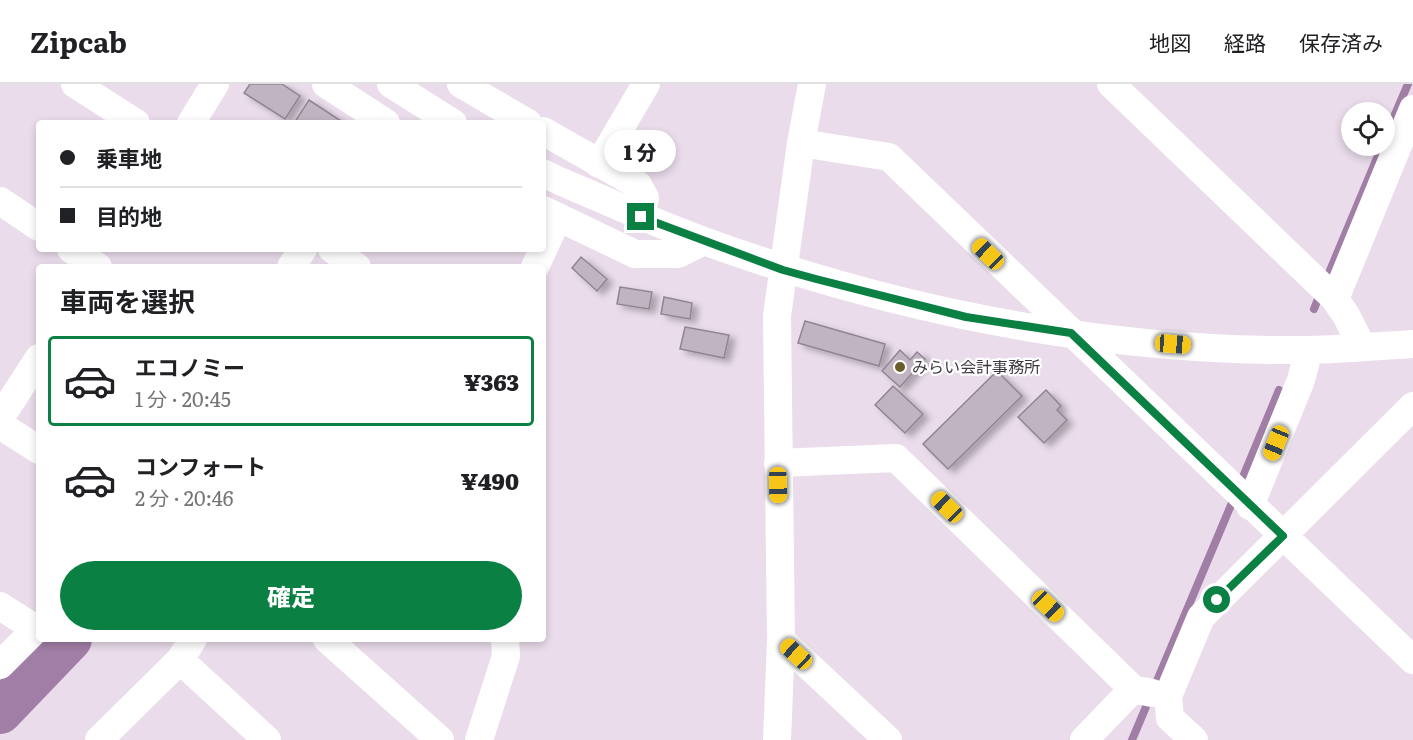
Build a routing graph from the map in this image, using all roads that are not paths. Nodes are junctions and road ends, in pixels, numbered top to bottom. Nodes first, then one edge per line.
1 (75, 84) edge
2 (215, 84) edge
3 (326, 84) edge
4 (391, 84) edge
5 (646, 84) edge
6 (812, 84) edge
7 (1111, 84) edge
8 (476, 88) edge
9 (1413, 109) edge
10 (131, 120) edge
11 (193, 120) edge
12 (381, 120) edge
13 (449, 120) edge
14 (524, 120) edge
15 (546, 133) edge
16 (801, 143) junction
17 (599, 164) junction
18 (546, 174) edge
19 (0, 201) edge
20 (550, 213) edge
21 (641, 217) junction
22 (36, 225) edge
23 (704, 241) junction
24 (76, 252) edge
25 (336, 252) edge
26 (94, 264) edge
27 (353, 264) edge
28 (783, 270) junction
29 (1334, 298) junction
30 (1071, 333) junction
31 (1413, 344) edge
32 (1362, 347) junction
33 (1309, 350) junction
34 (36, 363) edge
35 (1413, 406) edge
36 (0, 418) edge
37 (0, 425) edge
38 (36, 448) edge
39 (778, 463) junction
40 (1250, 506) junction
41 (1283, 536) junction
42 (0, 606) edge
43 (36, 626) edge
44 (36, 629) edge
45 (781, 640) junction
46 (334, 642) edge
47 (505, 642) edge
48 (187, 650) edge
49 (1413, 660) edge
50 (0, 665) edge
51 (1136, 689) junction
52 (1168, 696) junction
53 (99, 740) edge
54 (267, 740) edge
55 (440, 740) edge
56 (479, 740) edge
57 (777, 740) edge
58 (888, 740) edge
59 (1083, 740) edge
60 (1194, 740) edge

1 - 10 street
2 - 11 street
3 - 12 street
4 - 13 street
5 - 17 street
6 - 16 street
7 - 29 street
8 - 14 street
9 - 29 street
15 - 17 street
16 - 28 street
16 - 30 street
17 - 21 street
18 - 21 street
19 - 22 street
20 - 23 street
21 - 23 street
23 - 28 street
24 - 26 street
25 - 27 street
28 - 30 street
28 - 39 street
29 - 32 street
30 - 33 street
30 - 40 street
31 - 32 street
32 - 33 street
33 - 40 street
34 - 36 street
35 - 41 street
37 - 38 street
39 - 45 street
39 - 51 street
40 - 41 street
41 - 49 street
41 - 52 street
42 - 43 street
44 - 50 street
45 - 57 street
45 - 58 street
46 - 55 street
47 - 56 street
48 - 53 street
48 - 54 street
51 - 52 street
51 - 59 street
52 - 60 street

